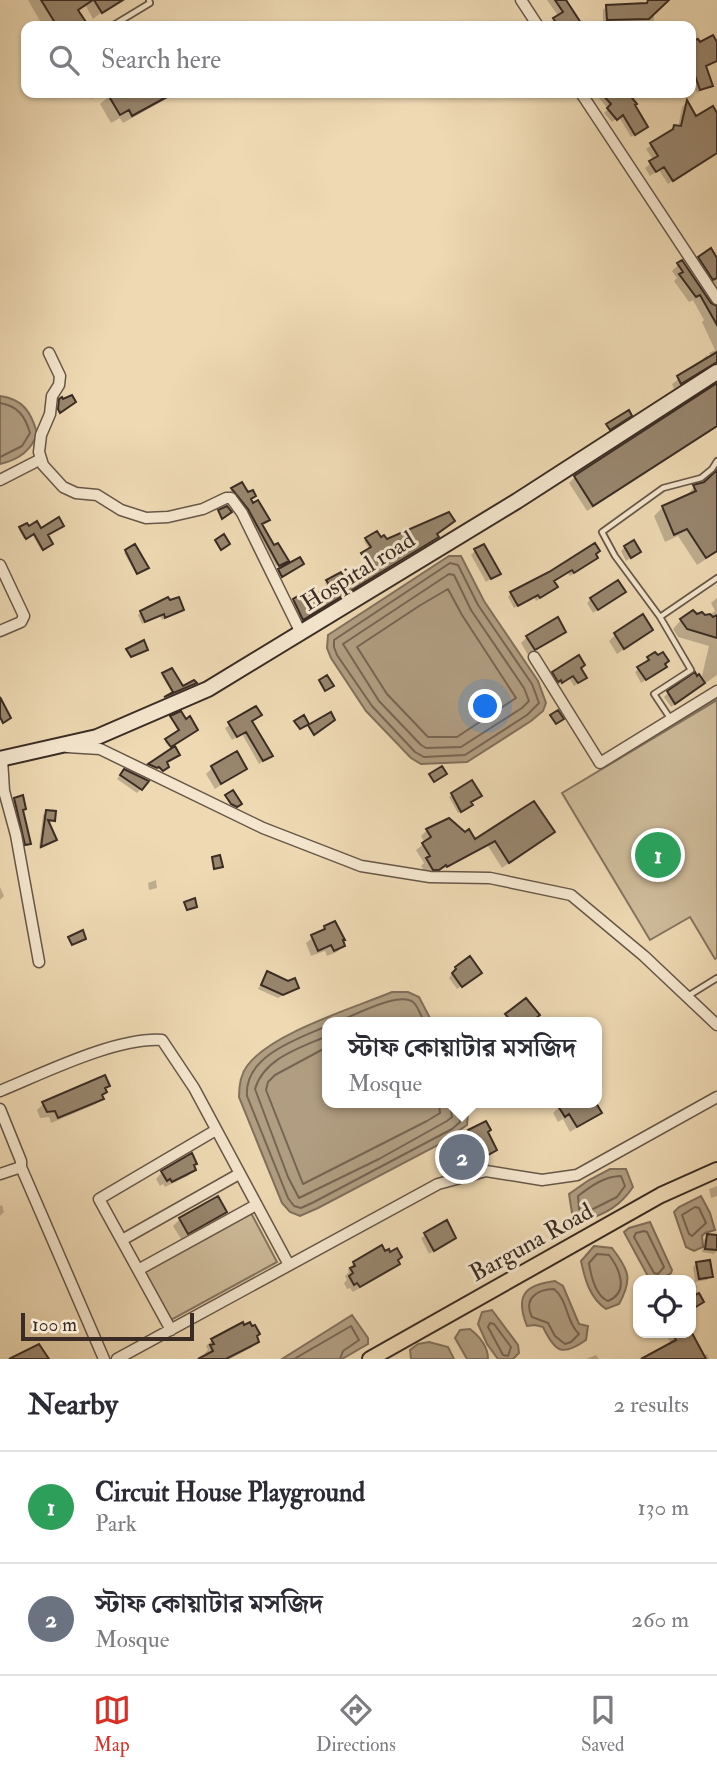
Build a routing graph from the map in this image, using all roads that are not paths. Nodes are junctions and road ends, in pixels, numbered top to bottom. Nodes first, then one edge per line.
1 (149, 0) edge
2 (521, 0) edge
3 (120, 21) edge
4 (535, 21) edge
5 (585, 98) edge
6 (717, 299) edge
7 (49, 353) dead end
8 (717, 372) edge
9 (41, 459) junction
10 (717, 461) edge
11 (0, 480) edge
12 (0, 565) edge
13 (717, 578) edge
14 (660, 617) junction
15 (0, 631) edge
16 (301, 633) junction
17 (534, 657) dead end
18 (717, 691) edge
19 (670, 718) junction
20 (56, 746) junction
21 (1, 761) edge
22 (3, 794) edge
23 (39, 962) dead end
24 (717, 978) edge
25 (687, 996) junction
26 (717, 1025) edge
27 (0, 1091) edge
28 (717, 1097) edge
29 (0, 1109) edge
30 (216, 1130) junction
31 (21, 1167) junction
32 (717, 1170) edge
33 (0, 1174) edge
34 (239, 1174) junction
35 (256, 1205) junction
36 (121, 1240) junction
37 (289, 1265) junction
38 (138, 1270) junction
39 (171, 1330) junction
40 (104, 1359) edge
41 (117, 1359) edge
42 (370, 1359) edge

1 - 3 lane
2 - 4 street
5 - 6 street
7 - 9 street
8 - 16 street, Hospital road
9 - 11 street
9 - 16 street
10 - 14 lane
12 - 15 street
13 - 14 lane
14 - 19 lane
16 - 20 street, Hospital road
17 - 19 street
18 - 19 street
20 - 21 street, Hospital road
20 - 25 street
21 - 22 street
22 - 23 street
24 - 25 lane
25 - 26 street
27 - 30 street
28 - 37 street
29 - 31 street
30 - 34 street
30 - 36 street
31 - 33 street
31 - 40 street
32 - 42 main road, Barguna Road
34 - 35 street
34 - 36 street
35 - 37 street
35 - 38 street
36 - 38 street
37 - 39 street
38 - 39 street
39 - 41 street

